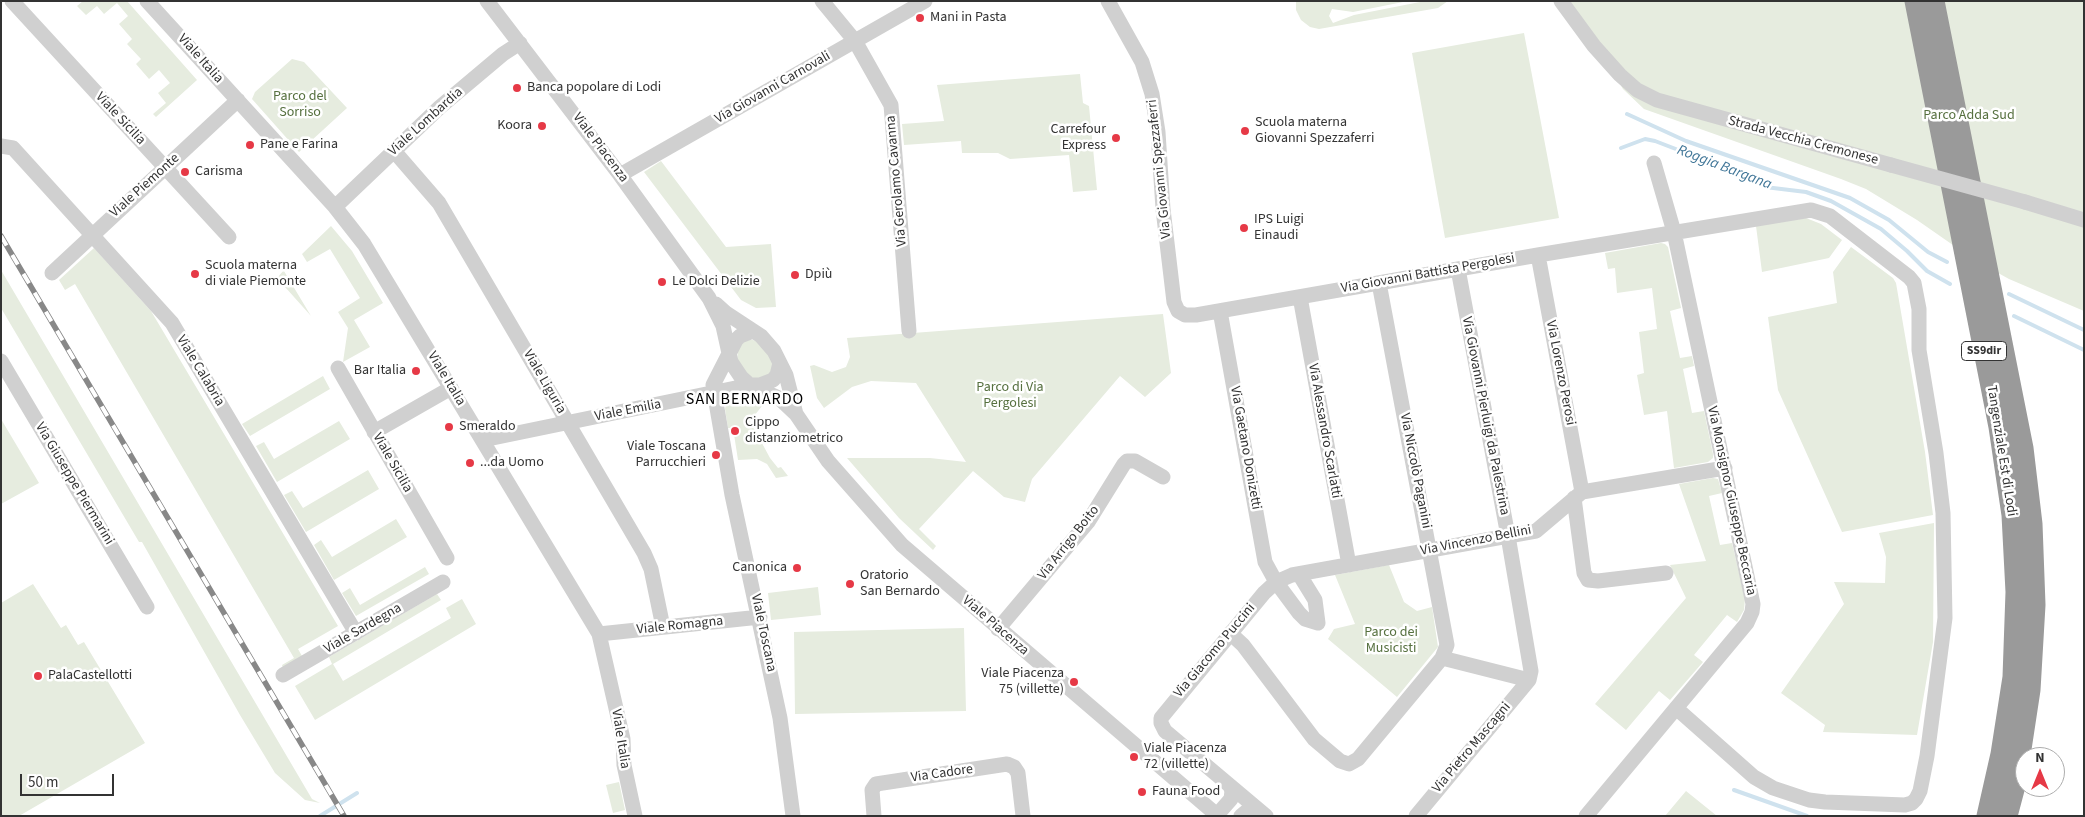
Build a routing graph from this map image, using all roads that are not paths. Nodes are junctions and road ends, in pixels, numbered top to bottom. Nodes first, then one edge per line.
1 (12, 1) edge
2 (147, 1) edge
3 (487, 1) edge
4 (822, 1) edge
5 (925, 1) edge
6 (1108, 1) edge
7 (1560, 1) edge
8 (1915, 1) edge
9 (1934, 1) edge
10 (855, 41) junction
11 (520, 43) junction
12 (238, 100) junction
13 (1, 146) edge
14 (394, 151) junction
15 (1654, 163) dead end
16 (165, 168) junction
17 (620, 175) junction
18 (335, 207) junction
19 (2084, 220) edge
20 (1674, 232) junction
21 (92, 234) junction
22 (229, 237) dead end
23 (1538, 255) junction
24 (1458, 269) junction
25 (52, 273) dead end
26 (1379, 283) junction
27 (1300, 297) junction
28 (709, 298) junction
29 (1220, 311) junction
30 (1182, 313) joint
31 (753, 331) junction
32 (909, 331) dead end
33 (728, 353) junction
34 (1, 361) edge
35 (780, 363) junction
36 (338, 368) dead end
37 (750, 385) junction
38 (451, 388) junction
39 (714, 393) junction
40 (796, 414) junction
41 (568, 423) junction
42 (374, 432) junction
43 (483, 440) junction
44 (1725, 468) junction
45 (1164, 477) dead end
46 (1578, 495) junction
47 (1508, 536) junction
48 (1430, 550) junction
49 (447, 558) dead end
50 (1349, 565) junction
51 (1666, 573) dead end
52 (1299, 574) junction
53 (442, 582) dead end
54 (1276, 582) junction
55 (147, 607) dead end
56 (760, 617) junction
57 (663, 627) junction
58 (998, 629) junction
59 (356, 633) junction
60 (1230, 633) junction
61 (600, 634) junction
62 (1442, 658) junction
63 (283, 675) dead end
64 (1529, 680) junction
65 (1676, 708) junction
66 (2021, 747) edge
67 (1230, 786) junction
68 (2015, 786) edge
69 (2019, 797) edge
70 (1990, 806) edge
71 (1263, 813) edge
72 (1218, 815) edge
73 (635, 816) edge
74 (793, 816) edge
75 (874, 816) edge
76 (1023, 816) edge
77 (1241, 816) edge
78 (1416, 816) edge
79 (1586, 816) edge
80 (1980, 816) edge
81 (2007, 816) edge
82 (2019, 816) edge

1 - 16 street, Viale Sicilia
2 - 12 street, Viale Italia
3 - 11 street, Viale Piacenza
4 - 10 street, Via Gerolamo Cavanna
5 - 10 street, Via Giovanni Carnovali
6 - 30 street, Via Giovanni Spezzaferri
7 - 19 street, Strada Vecchia Cremonese, bridge
8 - 70 highway, Tangenziale Est di Lodi / SS9dir
9 - 66 highway, Tangenziale Est di Lodi / SS9dir
10 - 17 street, Via Giovanni Carnovali
10 - 32 street, Via Gerolamo Cavanna
11 - 14 street, Viale Lombardia
11 - 17 street, Viale Piacenza
12 - 16 street, Viale Piemonte
12 - 18 street, Viale Italia
13 - 21 street, Viale Calabria
14 - 18 street, Viale Lombardia
14 - 41 street, Viale Liguria
15 - 20 street, Via Monsignor Giuseppe Beccaria
16 - 21 street, Viale Piemonte
16 - 22 street, Viale Sicilia
17 - 28 street, Viale Piacenza
18 - 38 street, Viale Italia
20 - 23 street, Via Giovanni Battista Pergolesi
20 - 44 street, Via Monsignor Giuseppe Beccaria
20 - 65 street, Via Giovanni Battista Pergolesi
21 - 25 street, Viale Piemonte
21 - 59 street, Viale Calabria
23 - 24 street, Via Giovanni Battista Pergolesi
23 - 46 street, Via Lorenzo Perosi
24 - 26 street, Via Giovanni Battista Pergolesi
24 - 47 street, Via Giovanni Pierluigi da Palestrina
26 - 27 street, Via Giovanni Battista Pergolesi
26 - 48 street, Via Niccolò Paganini
27 - 29 street, Via Giovanni Battista Pergolesi
27 - 50 street, Via Alessandro Scarlatti
28 - 31 street, Viale Piacenza
28 - 33 street, Viale Piacenza
29 - 30 street, Via Giovanni Battista Pergolesi
29 - 54 street, Via Gaetano Donizetti
31 - 33 street
31 - 35 street
33 - 37 street
33 - 39 street
34 - 55 street, Via Giuseppe Piermarini
35 - 37 street
35 - 40 street, Viale Piacenza
36 - 42 street, Viale Sicilia
37 - 39 street, Viale Emilia
37 - 40 street, Viale Piacenza
38 - 42 street
38 - 43 street, Viale Italia
39 - 41 street, Viale Emilia
39 - 56 street, Viale Toscana
40 - 58 street, Viale Piacenza
41 - 43 street, Viale Emilia
41 - 57 street, Viale Liguria
42 - 49 street, Viale Sicilia
43 - 61 street, Viale Italia
44 - 46 street
44 - 65 street, Via Monsignor Giuseppe Beccaria
45 - 58 street, Via Arrigo Boito
46 - 47 street, Via Vincenzo Bellini
46 - 51 street, Via Lorenzo Perosi
47 - 48 street, Via Vincenzo Bellini
47 - 64 street, Via Giovanni Pierluigi da Palestrina
48 - 50 street, Via Vincenzo Bellini
48 - 62 street, Via Niccolò Paganini
50 - 52 street, Via Vincenzo Bellini
52 - 54 street, Via Vincenzo Bellini
52 - 54 street, Via Gaetano Donizetti
53 - 59 street, Viale Sardegna
54 - 60 street, Via Giacomo Puccini
56 - 57 street, Viale Romagna
56 - 74 street, Viale Toscana
57 - 61 street, Viale Romagna
58 - 72 street, Viale Piacenza
59 - 63 street, Viale Sardegna
60 - 62 street
60 - 67 street, Via Giacomo Puccini
61 - 73 street, Viale Italia
62 - 64 street
64 - 78 street, Via Pietro Mascagni
65 - 79 street, Via Monsignor Giuseppe Beccaria
67 - 71 street
67 - 72 street
68 - 81 highway, Tangenziale Est di Lodi / SS9dir
69 - 82 highway
70 - 80 highway, Tangenziale Est di Lodi
71 - 77 street
75 - 76 street, Via Cadore

